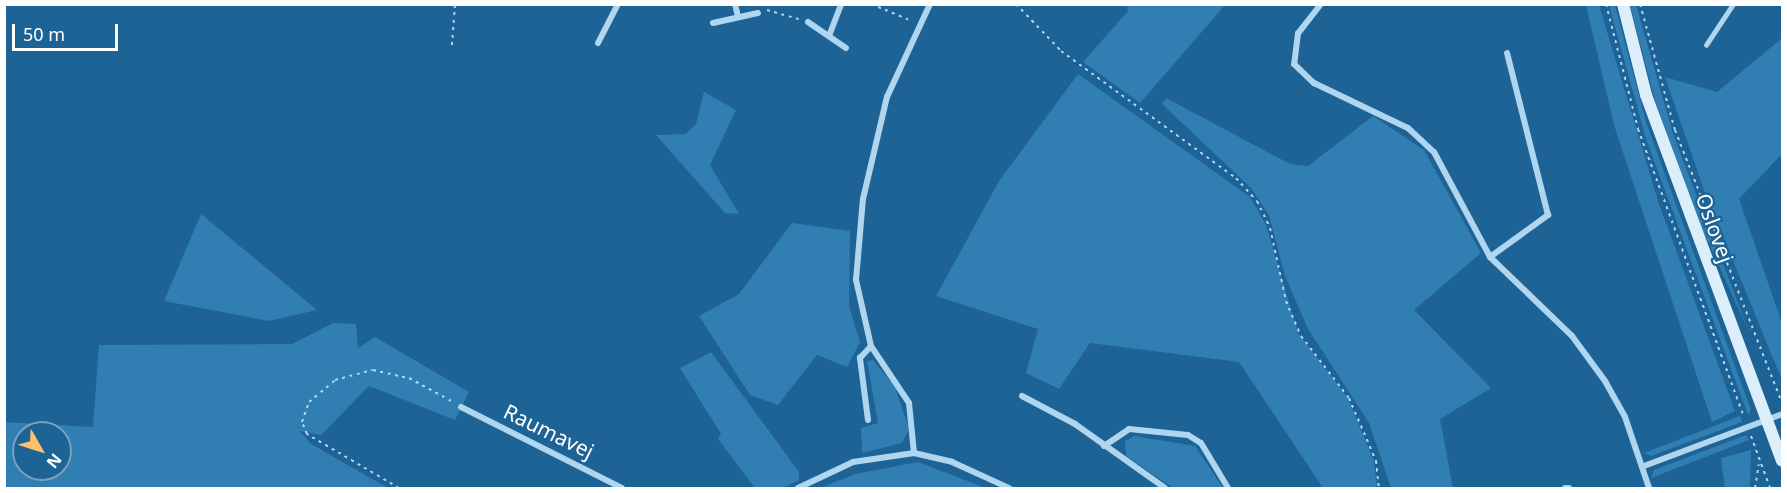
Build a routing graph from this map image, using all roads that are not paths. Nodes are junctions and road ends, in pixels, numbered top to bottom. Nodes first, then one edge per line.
1 (618, 4) edge
2 (735, 4) edge
3 (841, 4) edge
4 (930, 4) edge
5 (1321, 4) edge
6 (1623, 4) edge
7 (1733, 4) edge
8 (758, 13) dead end
9 (738, 17) junction
10 (808, 22) dead end
11 (713, 23) dead end
12 (829, 36) junction
13 (598, 43) dead end
14 (1706, 45) dead end
15 (846, 48) dead end
16 (1506, 53) dead end
17 (1490, 257) junction
18 (871, 346) junction
19 (1022, 396) dead end
20 (461, 407) road end
21 (1782, 414) edge
22 (1766, 418) junction
23 (868, 420) dead end
24 (1104, 446) junction
25 (914, 453) junction
26 (1782, 461) edge
27 (1644, 466) junction
28 (1156, 486) edge
29 (622, 489) edge
30 (798, 489) edge
31 (1009, 489) edge
32 (1165, 489) edge
33 (1228, 489) edge
34 (1649, 489) edge

1 - 13 street
2 - 9 street
3 - 12 street
4 - 18 street
5 - 17 street
6 - 22 street, Oslovej
7 - 14 lane
8 - 9 street
9 - 11 street
10 - 12 street
12 - 15 street
16 - 17 street
17 - 27 street
18 - 23 street
18 - 25 street
19 - 24 street
20 - 29 street, Raumavej
21 - 22 street
22 - 26 street, Oslovej
22 - 27 street
24 - 28 street
24 - 33 street
25 - 30 street
25 - 31 street
27 - 34 street
28 - 32 street

